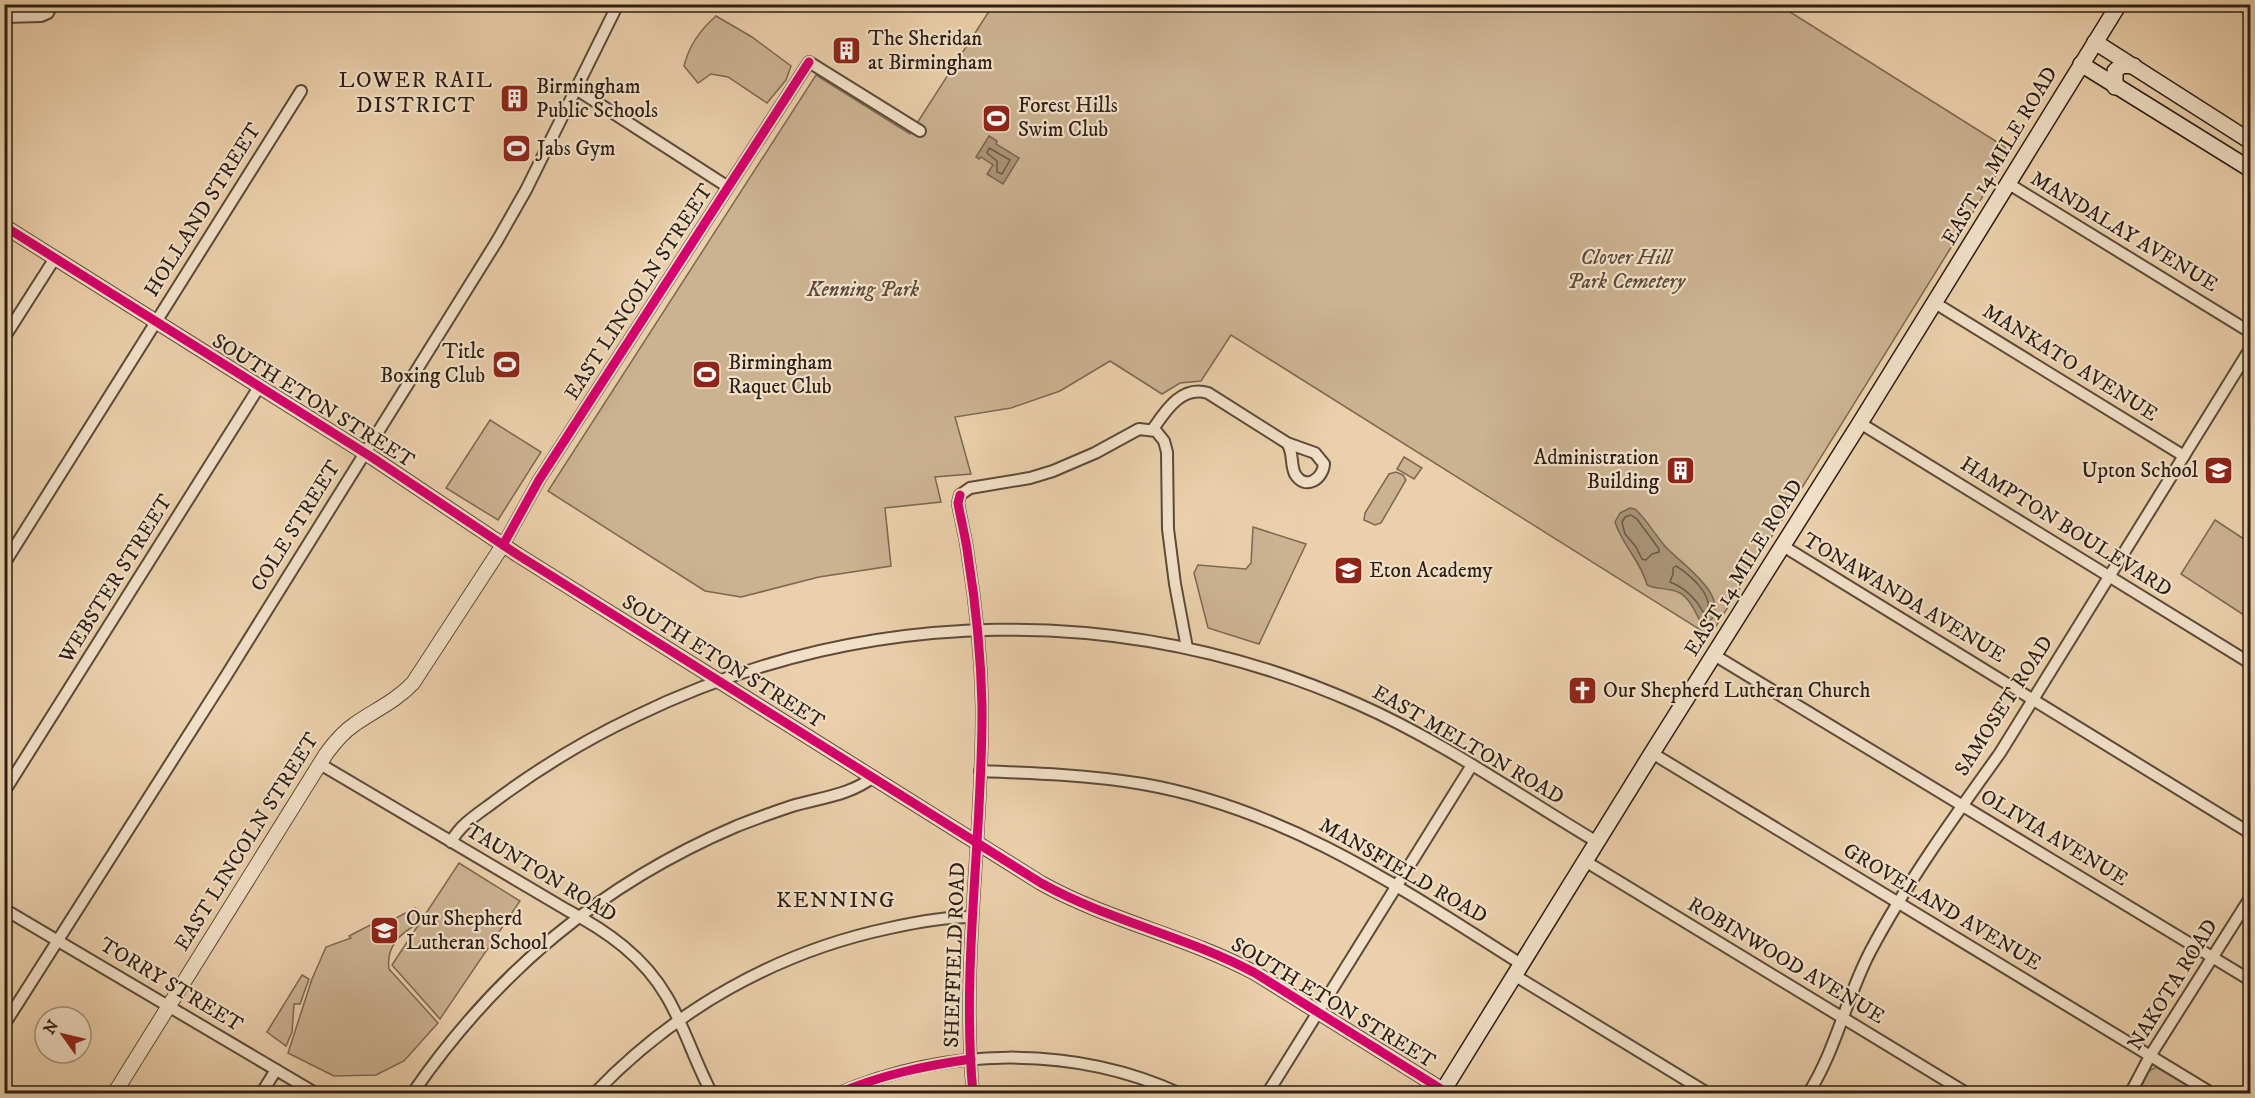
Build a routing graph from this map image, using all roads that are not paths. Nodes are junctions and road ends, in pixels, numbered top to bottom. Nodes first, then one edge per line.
1 (618, 4) edge
2 (2119, 4) edge
3 (50, 9) edge
4 (4, 17) edge
5 (2095, 42) junction
6 (2081, 64) junction
7 (2134, 66) junction
8 (2115, 87) junction
9 (576, 89) junction
10 (301, 91) dead end
11 (920, 131) dead end
12 (2250, 141) edge
13 (2250, 169) edge
14 (2009, 184) junction
15 (728, 186) junction
16 (4, 226) edge
17 (55, 258) junction
18 (1935, 303) junction
19 (156, 322) junction
20 (2250, 332) edge
21 (4, 338) edge
22 (2250, 349) edge
23 (260, 387) junction
24 (1860, 423) junction
25 (1149, 429) junction
26 (1287, 442) dead end
27 (365, 453) junction
28 (2184, 456) junction
29 (503, 545) junction
30 (1783, 546) junction
31 (4, 564) edge
32 (2110, 576) junction
33 (978, 630) junction
34 (1187, 648) junction
35 (1714, 655) junction
36 (2250, 663) edge
37 (719, 680) junction
38 (2034, 700) junction
39 (1652, 753) junction
40 (320, 764) junction
41 (1472, 765) junction
42 (980, 771) junction
43 (873, 777) junction
44 (4, 792) edge
45 (1962, 805) junction
46 (2250, 832) edge
47 (450, 842) junction
48 (1597, 842) junction
49 (977, 843) junction
50 (1585, 861) junction
51 (1396, 886) junction
52 (2250, 898) edge
53 (1899, 903) junction
54 (4, 909) edge
55 (579, 916) junction
56 (971, 917) junction
57 (57, 940) junction
58 (2213, 958) junction
59 (1518, 969) junction
60 (2250, 980) edge
61 (169, 1006) junction
62 (1318, 1012) junction
63 (1843, 1019) junction
64 (678, 1020) junction
65 (4, 1025) edge
66 (2150, 1056) junction
67 (970, 1059) junction
68 (276, 1070) junction
69 (1444, 1092) edge
70 (114, 1094) edge
71 (261, 1094) edge
72 (317, 1094) edge
73 (412, 1094) edge
74 (594, 1094) edge
75 (712, 1094) edge
76 (837, 1094) edge
77 (973, 1094) edge
78 (1181, 1094) edge
79 (1267, 1094) edge
80 (1709, 1094) edge
81 (1808, 1094) edge
82 (1968, 1094) edge
83 (2130, 1094) edge
84 (2213, 1094) edge

1 - 9 street, COLE STREET
2 - 5 main road, EAST 14 MILE ROAD
3 - 4 street
5 - 6 main road, EAST 14 MILE ROAD
5 - 7 main road
6 - 8 main road
6 - 14 main road, EAST 14 MILE ROAD
7 - 8 main road
7 - 12 main road
8 - 13 main road
9 - 15 street
9 - 27 street, COLE STREET
10 - 19 street, HOLLAND STREET
11 - 15 street, EAST LINCOLN STREET
14 - 18 main road, EAST 14 MILE ROAD
14 - 20 street, MANDALAY AVENUE
15 - 29 street, EAST LINCOLN STREET
16 - 17 street, SOUTH ETON STREET
17 - 19 street, SOUTH ETON STREET
17 - 21 street
18 - 24 main road, EAST 14 MILE ROAD
18 - 28 street, MANKATO AVENUE
19 - 23 street, SOUTH ETON STREET
19 - 31 street, HOLLAND STREET
22 - 28 street, SAMOSET ROAD
23 - 27 street, SOUTH ETON STREET
23 - 44 street, WEBSTER STREET
24 - 30 main road, EAST 14 MILE ROAD
24 - 32 street, HAMPTON BOULEVARD
25 - 26 street
25 - 33 street, SHEFFIELD ROAD
25 - 34 street
27 - 29 street, SOUTH ETON STREET
27 - 57 street, COLE STREET
28 - 32 street, SAMOSET ROAD
29 - 37 street, SOUTH ETON STREET
29 - 40 street, EAST LINCOLN STREET
30 - 35 main road, EAST 14 MILE ROAD
30 - 38 street, TONAWANDA AVENUE
32 - 36 street, HAMPTON BOULEVARD
32 - 38 street, SAMOSET ROAD
33 - 34 street, EAST MELTON ROAD
33 - 37 street, EAST MELTON ROAD
33 - 42 street, SHEFFIELD ROAD
34 - 41 street, EAST MELTON ROAD
35 - 39 main road, EAST 14 MILE ROAD
35 - 45 street, OLIVIA AVENUE
37 - 43 street, SOUTH ETON STREET
37 - 47 street, EAST MELTON ROAD
38 - 45 street, SAMOSET ROAD
38 - 46 street, TONAWANDA AVENUE
39 - 48 main road, EAST 14 MILE ROAD
39 - 53 street, GROVELAND AVENUE
40 - 47 street, TAUNTON ROAD
40 - 61 street, EAST LINCOLN STREET
41 - 48 street, EAST MELTON ROAD
41 - 51 street
42 - 49 street, SHEFFIELD ROAD
42 - 51 street, MANSFIELD ROAD
43 - 49 street, SOUTH ETON STREET
43 - 55 street
45 - 53 street, SAMOSET ROAD
45 - 58 street, OLIVIA AVENUE
47 - 55 street, TAUNTON ROAD
48 - 50 main road, EAST 14 MILE ROAD
49 - 56 street, SHEFFIELD ROAD
49 - 62 street, SOUTH ETON STREET
50 - 59 main road, EAST 14 MILE ROAD
50 - 63 street, ROBINWOOD AVENUE
51 - 59 street, MANSFIELD ROAD
51 - 62 street
52 - 58 street, NAKOTA ROAD
53 - 63 street, SAMOSET ROAD
53 - 66 street, GROVELAND AVENUE
54 - 57 street, TORRY STREET
55 - 64 street, TAUNTON ROAD
55 - 73 street
56 - 64 street
56 - 67 street, SHEFFIELD ROAD
57 - 61 street, TORRY STREET
57 - 65 street, COLE STREET
58 - 60 street, OLIVIA AVENUE
58 - 66 street, NAKOTA ROAD
59 - 69 main road, EAST 14 MILE ROAD
59 - 80 street, MANSFIELD ROAD
61 - 68 street, TORRY STREET
61 - 70 street, EAST LINCOLN STREET
62 - 69 street, SOUTH ETON STREET
62 - 79 street
63 - 81 street, SAMOSET ROAD
63 - 82 street, ROBINWOOD AVENUE
64 - 74 street
64 - 75 street, TAUNTON ROAD
66 - 83 street, NAKOTA ROAD
66 - 84 street, GROVELAND AVENUE
67 - 76 street
67 - 77 street, SHEFFIELD ROAD
67 - 78 street
68 - 71 street
68 - 72 street, TORRY STREET

